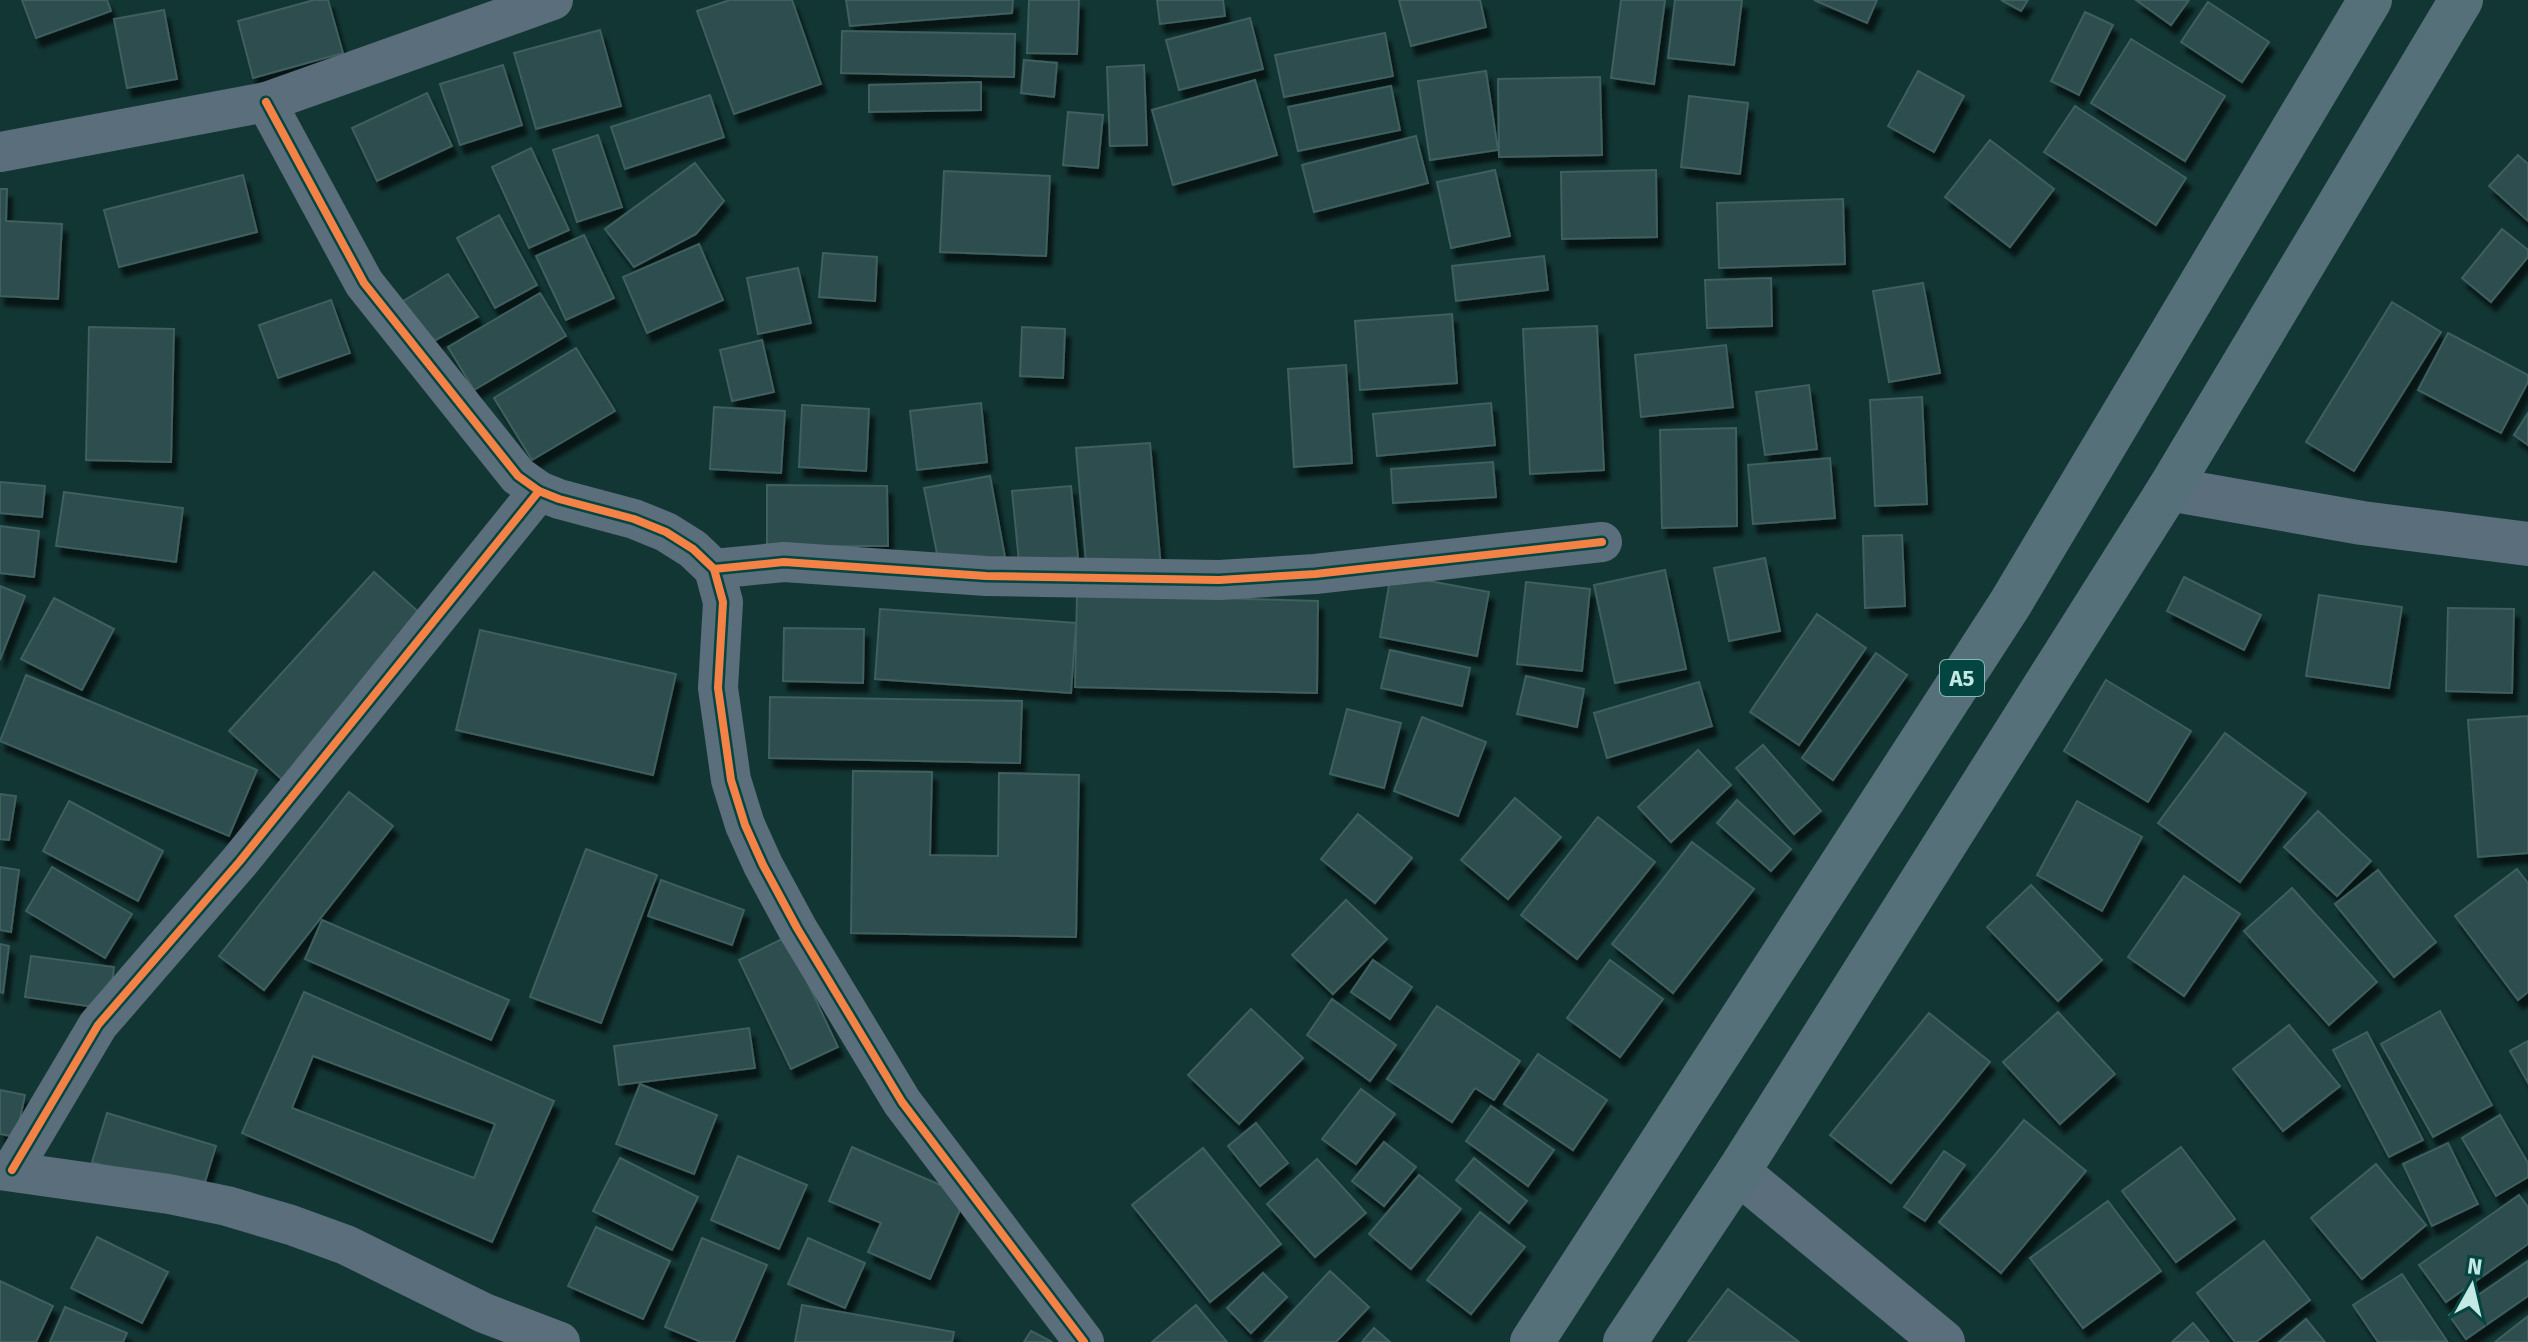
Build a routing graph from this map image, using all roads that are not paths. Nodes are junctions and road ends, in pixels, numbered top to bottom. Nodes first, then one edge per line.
1 (553, 0) edge
2 (2370, 0) edge
3 (2461, 0) edge
4 (266, 102) junction
5 (0, 152) edge
6 (2169, 489) junction
7 (539, 491) junction
8 (1602, 542) dead end
9 (2528, 544) edge
10 (714, 569) junction
11 (6, 1170) edge
12 (1738, 1172) junction
13 (560, 1342) edge
14 (1084, 1342) edge
15 (1532, 1342) edge
16 (1625, 1342) edge
17 (1943, 1342) edge

1 - 4 street
2 - 15 highway, A5
3 - 6 highway
4 - 5 street
4 - 7 street
6 - 9 street
6 - 12 highway
7 - 10 street
7 - 11 street
8 - 10 street
10 - 14 street
11 - 13 street
12 - 16 highway
12 - 17 street

